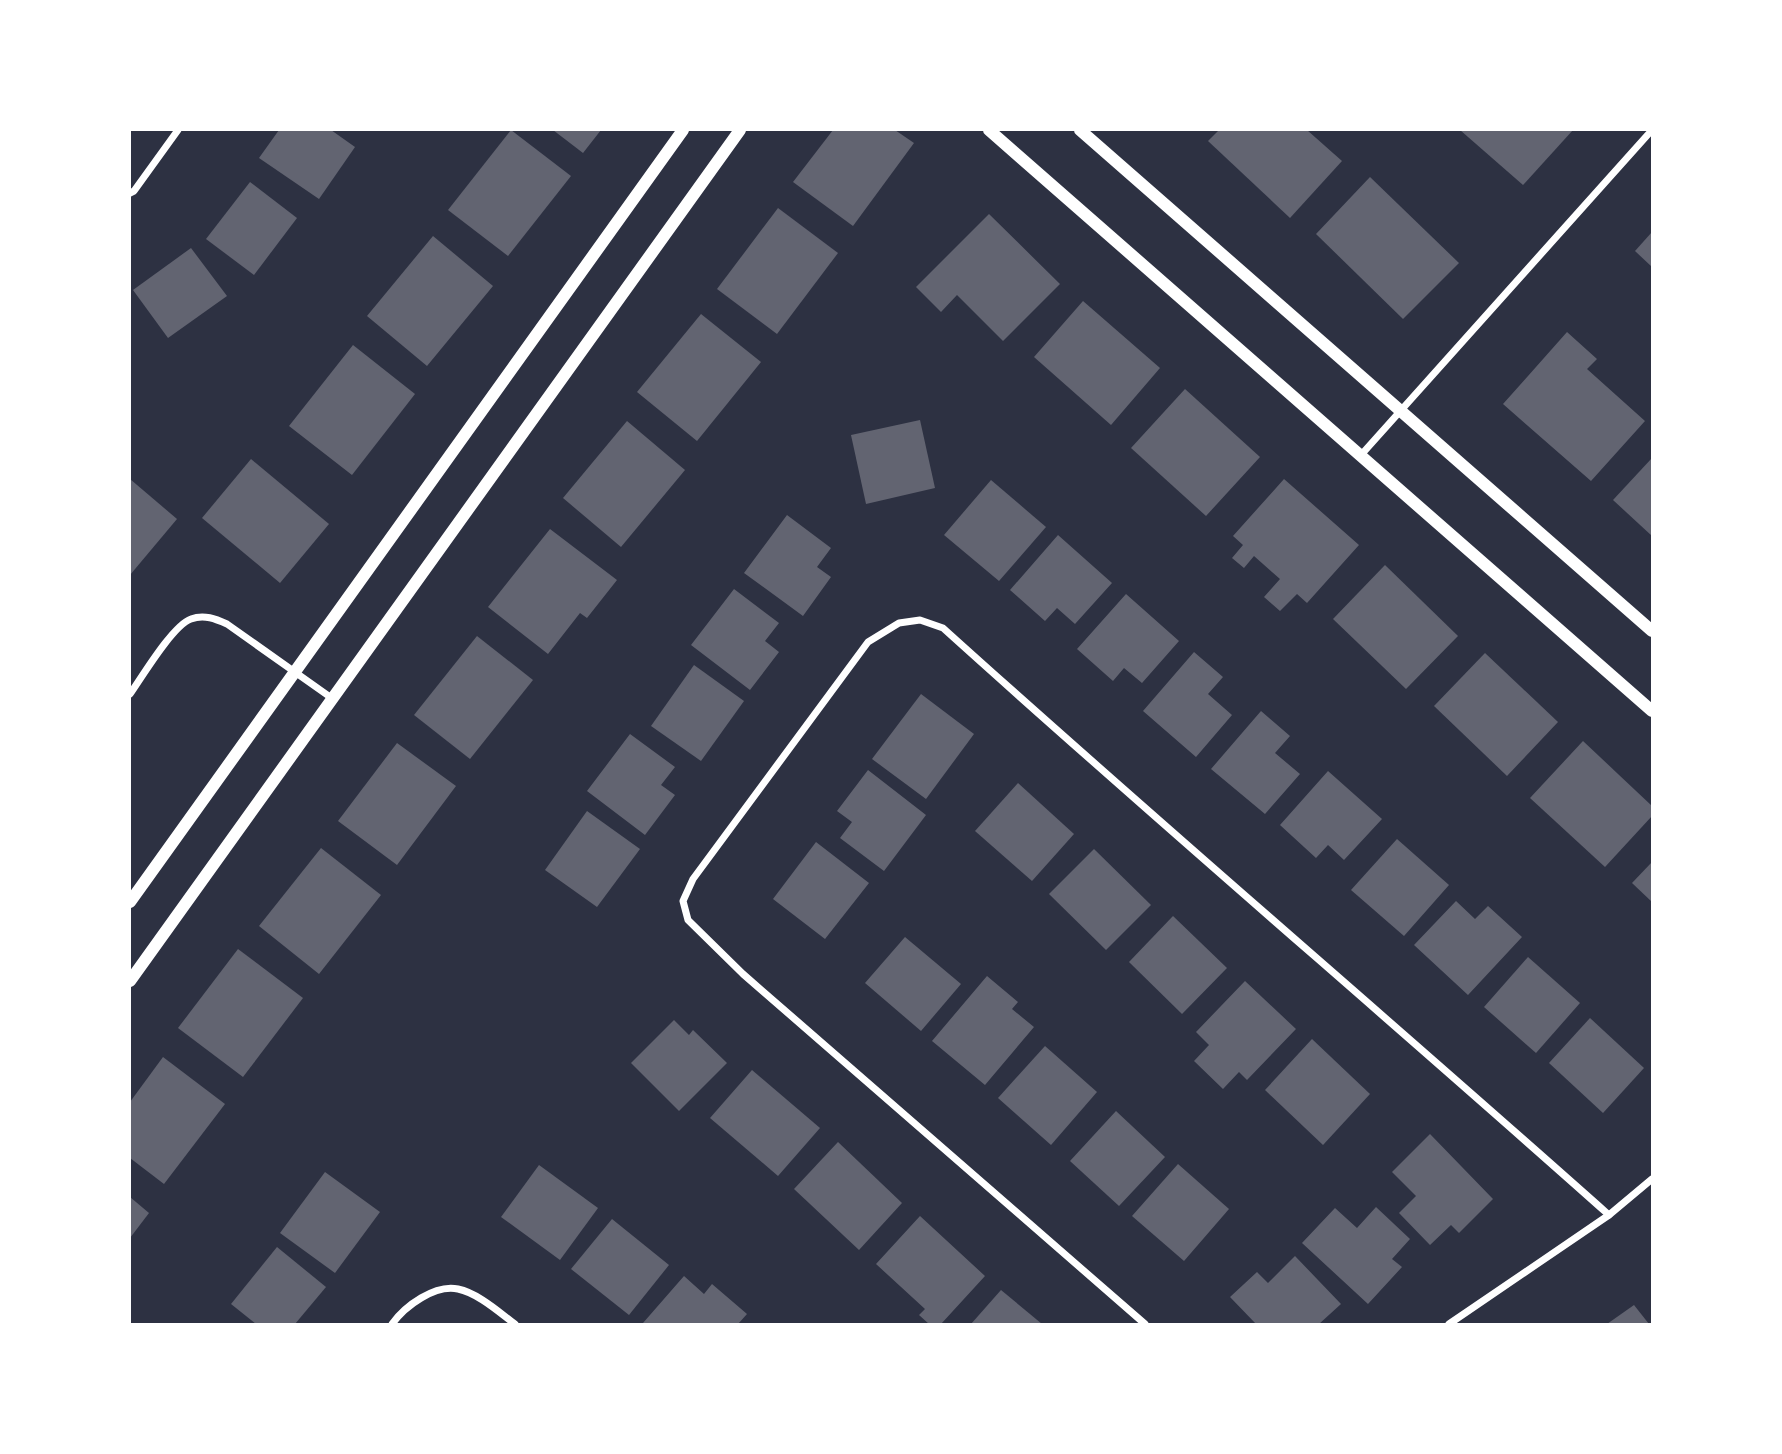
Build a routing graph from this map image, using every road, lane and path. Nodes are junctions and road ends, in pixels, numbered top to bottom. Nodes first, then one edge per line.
1 (178, 130) edge
2 (683, 130) edge
3 (740, 130) edge
4 (989, 130) edge
5 (1080, 130) edge
6 (1653, 130) edge
7 (130, 193) edge
8 (1401, 411) junction
9 (1362, 455) junction
10 (1653, 631) edge
11 (295, 671) junction
12 (130, 694) edge
13 (333, 699) junction
14 (1653, 711) edge
15 (130, 902) edge
16 (130, 981) edge
17 (1653, 1179) edge
18 (1609, 1215) junction
19 (392, 1325) edge
20 (515, 1325) edge
21 (1145, 1325) edge
22 (1449, 1325) edge

1 - 7 street
2 - 11 street
3 - 13 street
4 - 9 street
5 - 8 street
6 - 8 street
8 - 9 street
8 - 10 street
9 - 14 street
11 - 12 street
11 - 13 street
11 - 15 street
13 - 16 street
17 - 18 street
18 - 21 street
18 - 22 street
19 - 20 street

